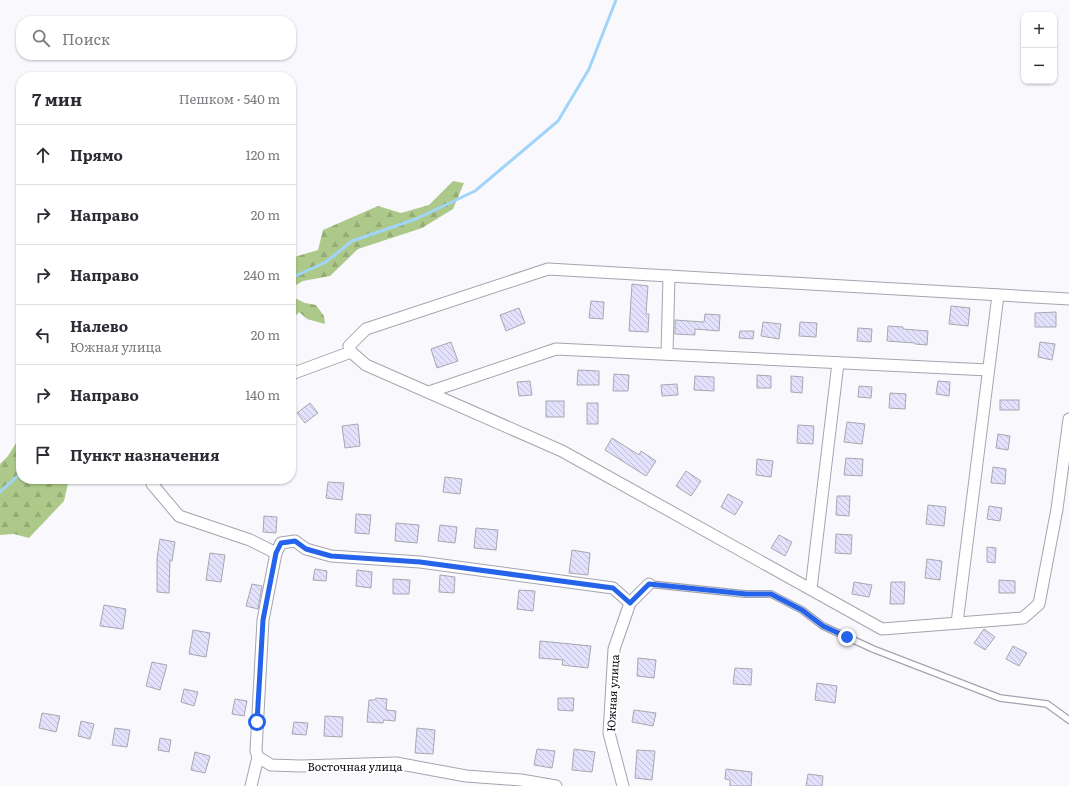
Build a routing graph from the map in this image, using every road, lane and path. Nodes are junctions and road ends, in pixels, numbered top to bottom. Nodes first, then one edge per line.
1 (669, 276) junction
2 (998, 295) junction
3 (1069, 299) edge
4 (351, 352) junction
5 (667, 354) junction
6 (838, 363) junction
7 (988, 370) junction
8 (296, 373) edge
9 (429, 392) junction
10 (1069, 419) edge
11 (152, 484) edge
12 (276, 553) junction
13 (649, 584) joint
14 (811, 589) junction
15 (630, 603) junction
16 (957, 622) junction
17 (1069, 720) edge
18 (257, 754) junction
19 (251, 786) edge
20 (556, 786) edge
21 (623, 786) edge

1 - 2 street
1 - 4 street
1 - 5 street
2 - 3 street
2 - 7 street
4 - 8 street
4 - 9 street
5 - 6 street
5 - 9 street
6 - 7 street
6 - 14 street
7 - 16 street
9 - 14 street
10 - 16 street
11 - 12 street
12 - 15 street
12 - 18 street
13 - 15 street, Южная улица
13 - 17 lane
14 - 16 street
15 - 21 street, Южная улица
18 - 19 street
18 - 20 street, Восточная улица

